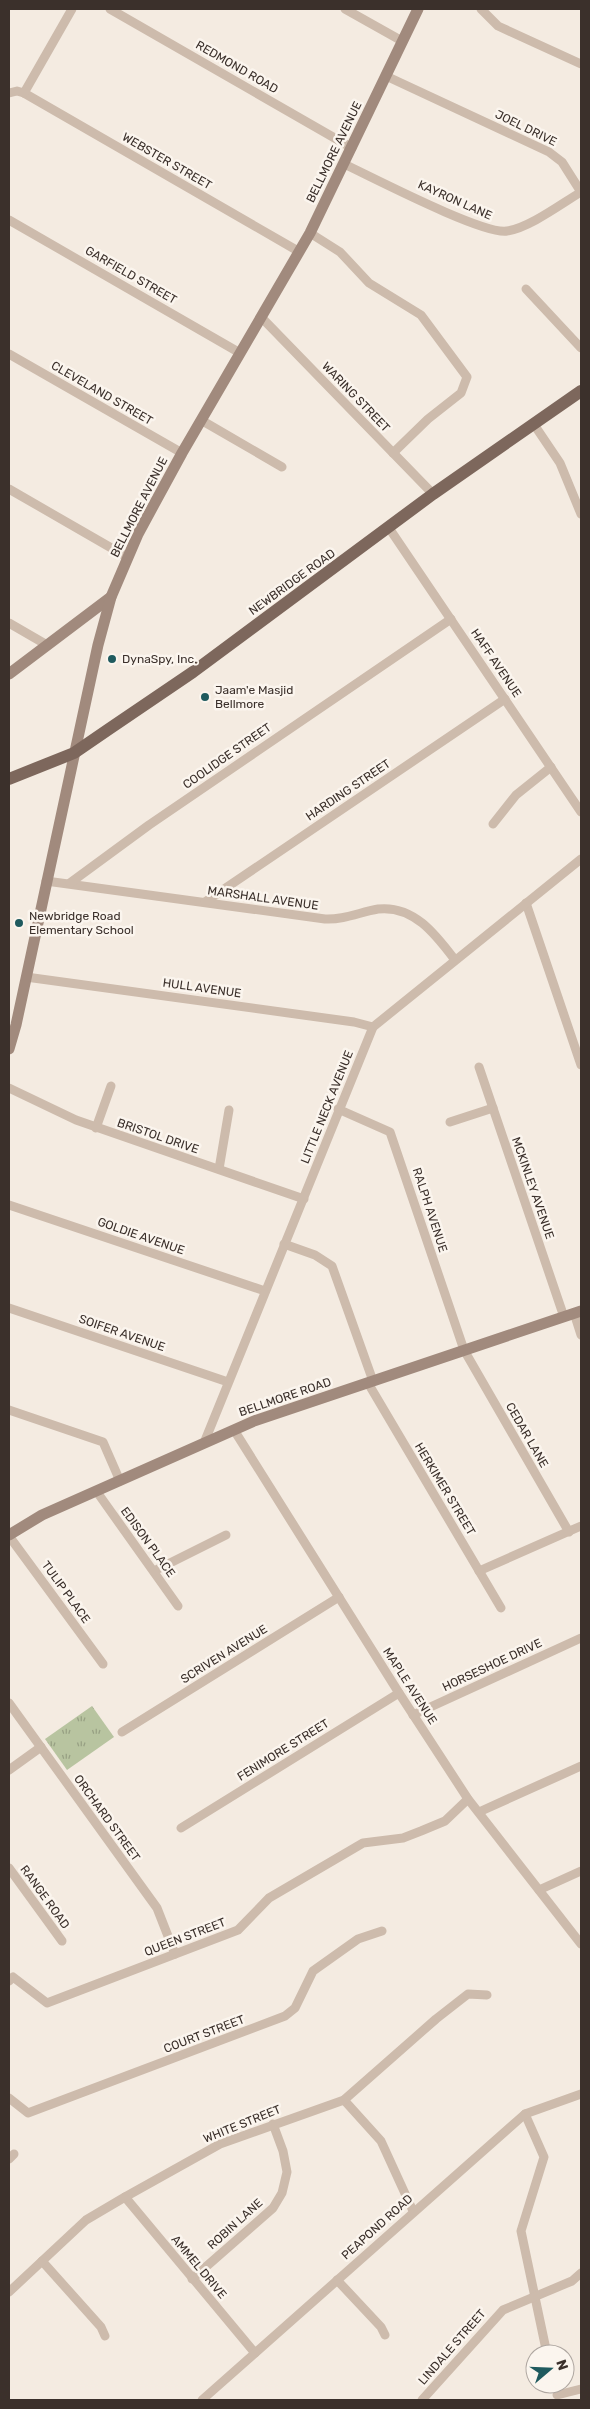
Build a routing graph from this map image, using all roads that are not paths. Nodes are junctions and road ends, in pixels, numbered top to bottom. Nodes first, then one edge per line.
1 (72, 9) edge
2 (110, 9) edge
3 (345, 9) edge
4 (418, 9) edge
5 (481, 9) edge
6 (402, 42) junction
7 (581, 64) edge
8 (386, 76) junction
9 (9, 93) edge
10 (24, 93) junction
11 (352, 148) junction
12 (344, 164) junction
13 (581, 192) edge
14 (9, 220) edge
15 (310, 232) junction
16 (298, 251) junction
17 (526, 288) dead end
18 (261, 317) junction
19 (581, 348) edge
20 (240, 353) junction
21 (9, 354) edge
22 (581, 391) edge
23 (201, 420) junction
24 (533, 423) junction
25 (182, 453) junction
26 (393, 453) junction
27 (282, 467) dead end
28 (9, 490) edge
29 (433, 494) junction
30 (581, 514) edge
31 (389, 528) junction
32 (127, 557) junction
33 (112, 597) junction
34 (451, 619) junction
35 (9, 623) edge
36 (47, 645) junction
37 (9, 674) edge
38 (505, 699) junction
39 (74, 753) junction
40 (551, 767) junction
41 (9, 779) edge
42 (581, 812) edge
43 (493, 824) dead end
44 (581, 859) edge
45 (46, 881) junction
46 (70, 883) junction
47 (205, 902) junction
48 (526, 903) junction
49 (455, 960) junction
50 (26, 976) junction
51 (374, 1027) junction
52 (9, 1049) edge
53 (581, 1065) edge
54 (479, 1067) dead end
55 (111, 1086) dead end
56 (9, 1088) edge
57 (493, 1108) junction
58 (338, 1109) junction
59 (229, 1110) dead end
60 (450, 1122) dead end
61 (96, 1128) junction
62 (219, 1169) junction
63 (304, 1199) junction
64 (9, 1205) edge
65 (284, 1244) junction
66 (265, 1291) junction
67 (9, 1308) edge
68 (573, 1313) edge
69 (581, 1335) edge
70 (464, 1350) junction
71 (228, 1382) junction
72 (370, 1382) junction
73 (9, 1410) edge
74 (234, 1430) junction
75 (204, 1443) junction
76 (120, 1481) junction
77 (97, 1492) junction
78 (581, 1526) edge
79 (570, 1532) junction
80 (226, 1535) dead end
81 (9, 1536) edge
82 (154, 1571) junction
83 (479, 1571) junction
84 (339, 1597) junction
85 (178, 1606) dead end
86 (501, 1608) dead end
87 (581, 1638) edge
88 (102, 1664) dead end
89 (399, 1693) junction
90 (9, 1703) edge
91 (413, 1715) junction
92 (122, 1732) dead end
93 (40, 1747) junction
94 (581, 1766) edge
95 (9, 1770) edge
96 (468, 1799) junction
97 (479, 1812) junction
98 (181, 1828) dead end
99 (9, 1868) edge
100 (581, 1872) edge
101 (539, 1890) junction
102 (382, 1931) dead end
103 (62, 1941) dead end
104 (581, 1944) edge
105 (175, 1954) junction
106 (9, 1981) edge
107 (487, 1995) dead end
108 (581, 2094) edge
109 (9, 2098) edge
110 (344, 2100) junction
111 (525, 2114) junction
112 (273, 2124) junction
113 (126, 2197) junction
114 (413, 2211) junction
115 (42, 2261) junction
116 (581, 2273) edge
117 (192, 2279) junction
118 (337, 2280) junction
119 (9, 2292) edge
120 (534, 2298) junction
121 (385, 2335) dead end
122 (105, 2336) dead end
123 (545, 2344) edge
124 (255, 2353) junction
125 (581, 2389) edge
126 (213, 2396) edge
127 (558, 2397) edge
128 (202, 2400) edge
129 (422, 2400) edge

1 - 10 street
2 - 11 street, REDMOND ROAD
3 - 6 street
4 - 6 main road, BELLMORE AVENUE
5 - 7 street
6 - 8 main road, BELLMORE AVENUE
8 - 11 main road, BELLMORE AVENUE
8 - 13 street, JOEL DRIVE
9 - 10 street
10 - 16 street, WEBSTER STREET
11 - 12 main road, BELLMORE AVENUE
12 - 13 street, KAYRON LANE
12 - 15 main road, BELLMORE AVENUE
14 - 20 street, GARFIELD STREET
15 - 16 main road, BELLMORE AVENUE
15 - 26 street
16 - 18 main road, BELLMORE AVENUE
17 - 19 street
18 - 20 main road, BELLMORE AVENUE
18 - 26 street, WARING STREET
20 - 23 main road, BELLMORE AVENUE
21 - 25 street, CLEVELAND STREET
22 - 24 main road, NEWBRIDGE ROAD
23 - 25 main road, BELLMORE AVENUE
23 - 27 street
24 - 29 main road, NEWBRIDGE ROAD
24 - 30 street
25 - 32 main road, BELLMORE AVENUE
26 - 29 street, WARING STREET
28 - 32 street
29 - 31 main road, NEWBRIDGE ROAD
31 - 34 street, HAFF AVENUE
31 - 39 main road, NEWBRIDGE ROAD
32 - 33 main road, BELLMORE AVENUE
33 - 36 main road
33 - 39 main road, BELLMORE AVENUE
34 - 38 street, HAFF AVENUE
34 - 46 street, COOLIDGE STREET
35 - 36 street
36 - 37 main road
38 - 40 street, HAFF AVENUE
38 - 47 street, HARDING STREET
39 - 41 main road, NEWBRIDGE ROAD
39 - 45 main road, BELLMORE AVENUE
40 - 42 street, HAFF AVENUE
40 - 43 street
44 - 48 street, LITTLE NECK AVENUE
45 - 46 street, MARSHALL AVENUE
45 - 50 main road, BELLMORE AVENUE
46 - 47 street, MARSHALL AVENUE
47 - 49 street, MARSHALL AVENUE
48 - 49 street, LITTLE NECK AVENUE
48 - 53 street
49 - 51 street, LITTLE NECK AVENUE
50 - 51 street, HULL AVENUE
50 - 52 main road, BELLMORE AVENUE
51 - 58 street, LITTLE NECK AVENUE
54 - 57 street, MCKINLEY AVENUE
55 - 61 street
56 - 61 street, BRISTOL DRIVE
57 - 60 street
57 - 68 street, MCKINLEY AVENUE
58 - 63 street, LITTLE NECK AVENUE
58 - 70 street, RALPH AVENUE
59 - 62 street
61 - 62 street, BRISTOL DRIVE
62 - 63 street, BRISTOL DRIVE
63 - 65 street, LITTLE NECK AVENUE
64 - 66 street, GOLDIE AVENUE
65 - 66 street, LITTLE NECK AVENUE
65 - 72 street, HERKIMER STREET
66 - 71 street, LITTLE NECK AVENUE
67 - 71 street, SOIFER AVENUE
68 - 69 street, MCKINLEY AVENUE
68 - 70 main road, BELLMORE ROAD
70 - 72 main road, BELLMORE ROAD
70 - 79 street, CEDAR LANE
71 - 75 street, LITTLE NECK AVENUE
72 - 74 main road, BELLMORE ROAD
72 - 83 street, HERKIMER STREET
73 - 76 street
74 - 75 main road, BELLMORE ROAD
74 - 84 street, MAPLE AVENUE
75 - 76 main road, BELLMORE ROAD
76 - 77 main road, BELLMORE ROAD
77 - 81 main road, BELLMORE ROAD
77 - 82 street, EDISON PLACE
78 - 79 street
79 - 83 street
80 - 82 street
81 - 88 street, TULIP PLACE
82 - 85 street, EDISON PLACE
83 - 86 street, HERKIMER STREET
84 - 89 street, MAPLE AVENUE
84 - 92 street, SCRIVEN AVENUE
87 - 91 street, HORSESHOE DRIVE
89 - 91 street, MAPLE AVENUE
89 - 98 street, FENIMORE STREET
90 - 93 street, ORCHARD STREET
91 - 96 street, MAPLE AVENUE
93 - 95 street
93 - 105 street, ORCHARD STREET
94 - 97 street
96 - 97 street, MAPLE AVENUE
96 - 105 street, QUEEN STREET
97 - 101 street, MAPLE AVENUE
99 - 103 street, RANGE ROAD
100 - 101 street
101 - 104 street, MAPLE AVENUE
102 - 109 street, COURT STREET
105 - 106 street, QUEEN STREET
107 - 110 street, WHITE STREET
108 - 111 street, PEAPOND ROAD
110 - 112 street, WHITE STREET
110 - 114 street
111 - 114 street, PEAPOND ROAD
111 - 120 street
112 - 113 street, WHITE STREET
112 - 117 street, ROBIN LANE
113 - 115 street, WHITE STREET
113 - 117 street, AMMEL DRIVE
114 - 118 street, PEAPOND ROAD
115 - 119 street, WHITE STREET
115 - 122 street
116 - 120 street, LINDALE STREET
117 - 124 street, AMMEL DRIVE
118 - 121 street
118 - 124 street, PEAPOND ROAD
120 - 123 street
120 - 129 street, LINDALE STREET
124 - 126 street, PEAPOND ROAD
125 - 127 street
126 - 128 street, PEAPOND ROAD

